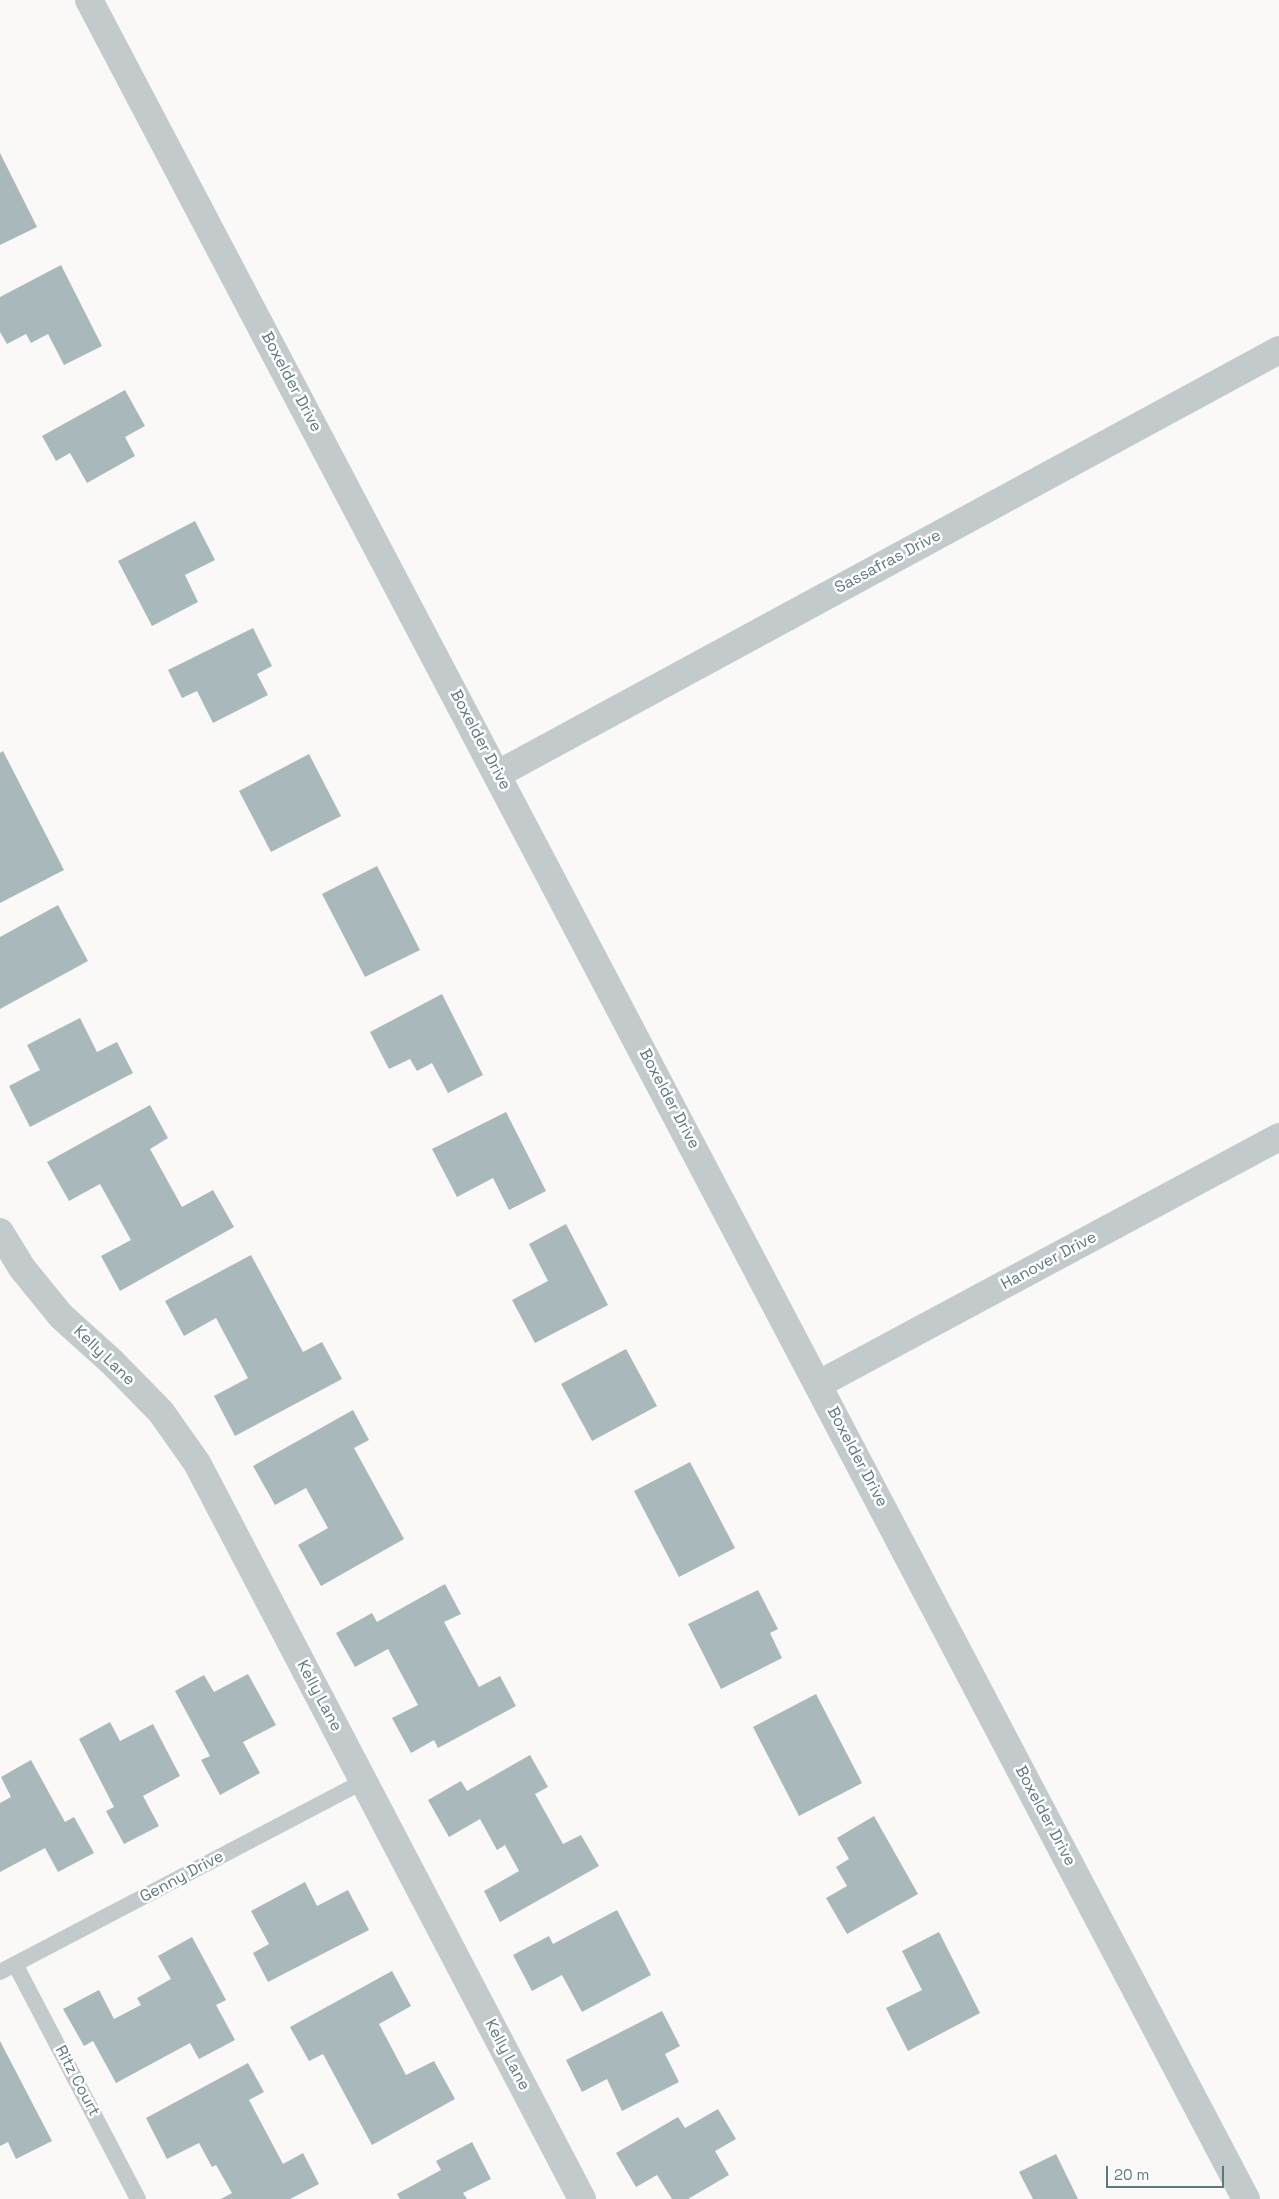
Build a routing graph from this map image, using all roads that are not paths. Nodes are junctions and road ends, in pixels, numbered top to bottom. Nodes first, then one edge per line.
1 (89, 0) edge
2 (1279, 350) edge
3 (498, 774) junction
4 (1279, 1138) edge
5 (0, 1232) edge
6 (819, 1384) junction
7 (364, 1781) junction
8 (15, 1964) junction
9 (0, 1972) edge
10 (138, 2199) edge
11 (582, 2199) edge
12 (1246, 2199) edge

1 - 3 street, Boxelder Drive
2 - 3 street, Sassafras Drive
3 - 6 street, Boxelder Drive
4 - 6 street, Hanover Drive
5 - 7 street, Kelly Lane
6 - 12 street, Boxelder Drive
7 - 8 lane, Genny Drive
7 - 11 street, Kelly Lane
8 - 9 lane, Genny Drive
8 - 10 lane, Ritz Court

